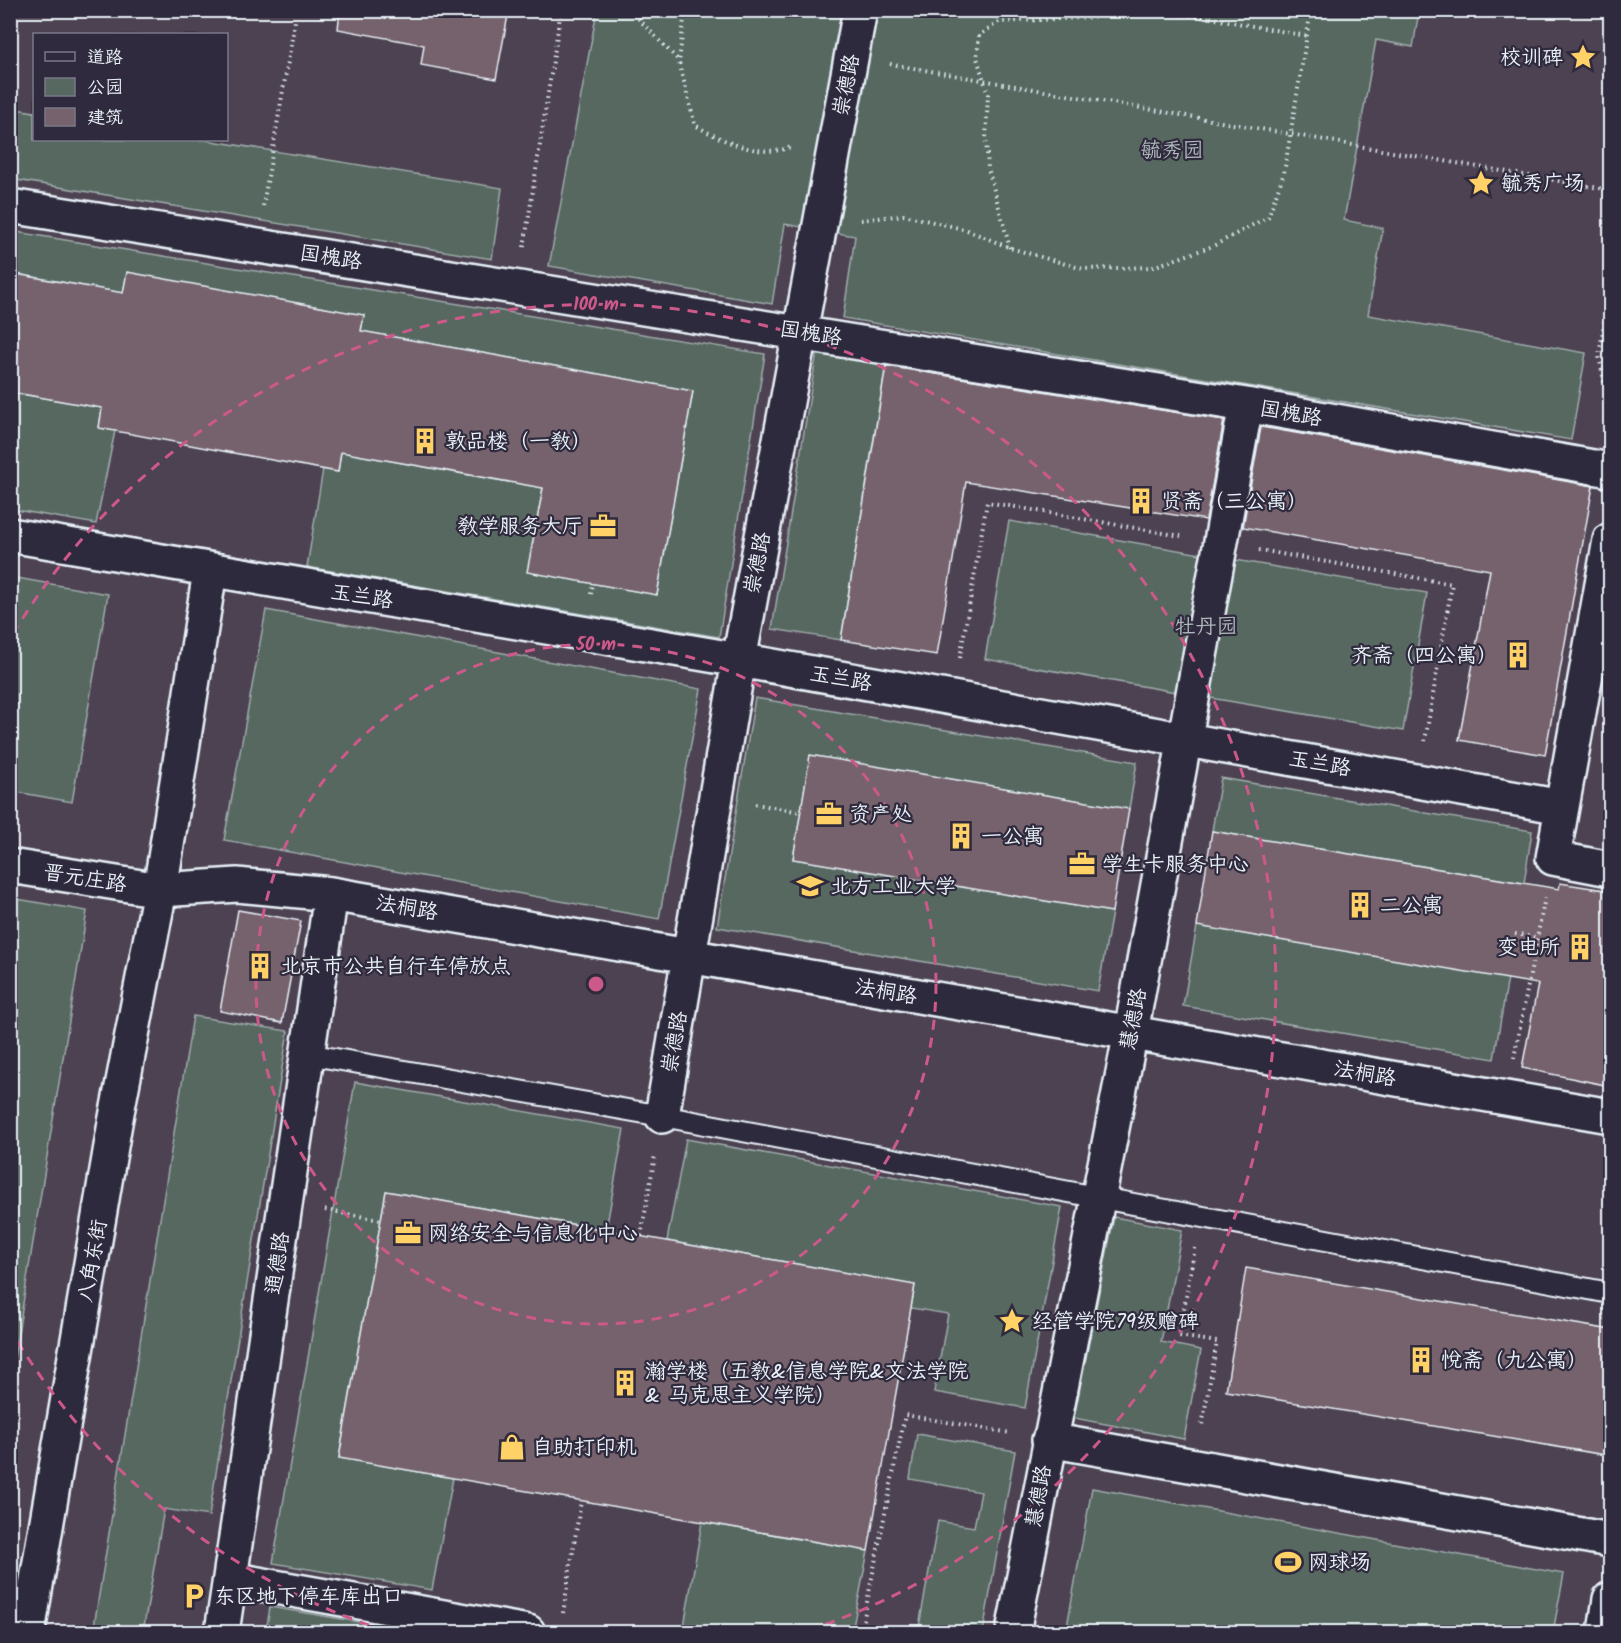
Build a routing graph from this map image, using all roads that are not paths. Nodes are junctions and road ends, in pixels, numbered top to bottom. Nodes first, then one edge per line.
1 (860, 10) edge
2 (10, 206) edge
3 (801, 332) junction
4 (1246, 405) junction
5 (1611, 470) edge
6 (10, 535) edge
7 (1611, 540) edge
8 (210, 571) junction
9 (739, 660) junction
10 (1185, 738) junction
11 (1562, 807) junction
12 (10, 866) edge
13 (1611, 869) edge
14 (160, 890) junction
15 (331, 894) junction
16 (689, 957) junction
17 (1131, 1032) junction
18 (307, 1054) junction
19 (662, 1116) junction
20 (1611, 1116) edge
21 (1097, 1198) junction
22 (1611, 1293) edge
23 (1049, 1440) junction
24 (1611, 1540) edge
25 (230, 1579) junction
26 (1611, 1599) edge
27 (28, 1632) edge
28 (222, 1632) edge
29 (528, 1632) edge
30 (1013, 1632) edge
31 (1605, 1632) edge

1 - 3 street, 崇德路
2 - 3 street, 国槐路
3 - 4 street, 国槐路
3 - 9 street, 崇德路
4 - 5 street, 国槐路
4 - 10 street, 慧德路
6 - 8 street, 玉兰路
7 - 11 street
8 - 9 street, 玉兰路
8 - 14 street, 八角东街
9 - 10 street, 玉兰路
9 - 16 street, 崇德路
10 - 11 street, 玉兰路
10 - 17 street, 慧德路
11 - 13 street
12 - 14 street, 晋元庄路
14 - 15 street, 法桐路
14 - 27 street, 八角东街
15 - 16 street, 法桐路
15 - 18 street, 通德路
16 - 17 street, 法桐路
16 - 19 street, 崇德路
17 - 20 street, 法桐路
17 - 21 street, 慧德路
18 - 19 lane
18 - 25 street, 通德路
19 - 21 lane
21 - 22 lane
21 - 23 street, 慧德路
23 - 24 street
23 - 30 street, 慧德路
25 - 28 street, 通德路
25 - 29 street
26 - 31 street

